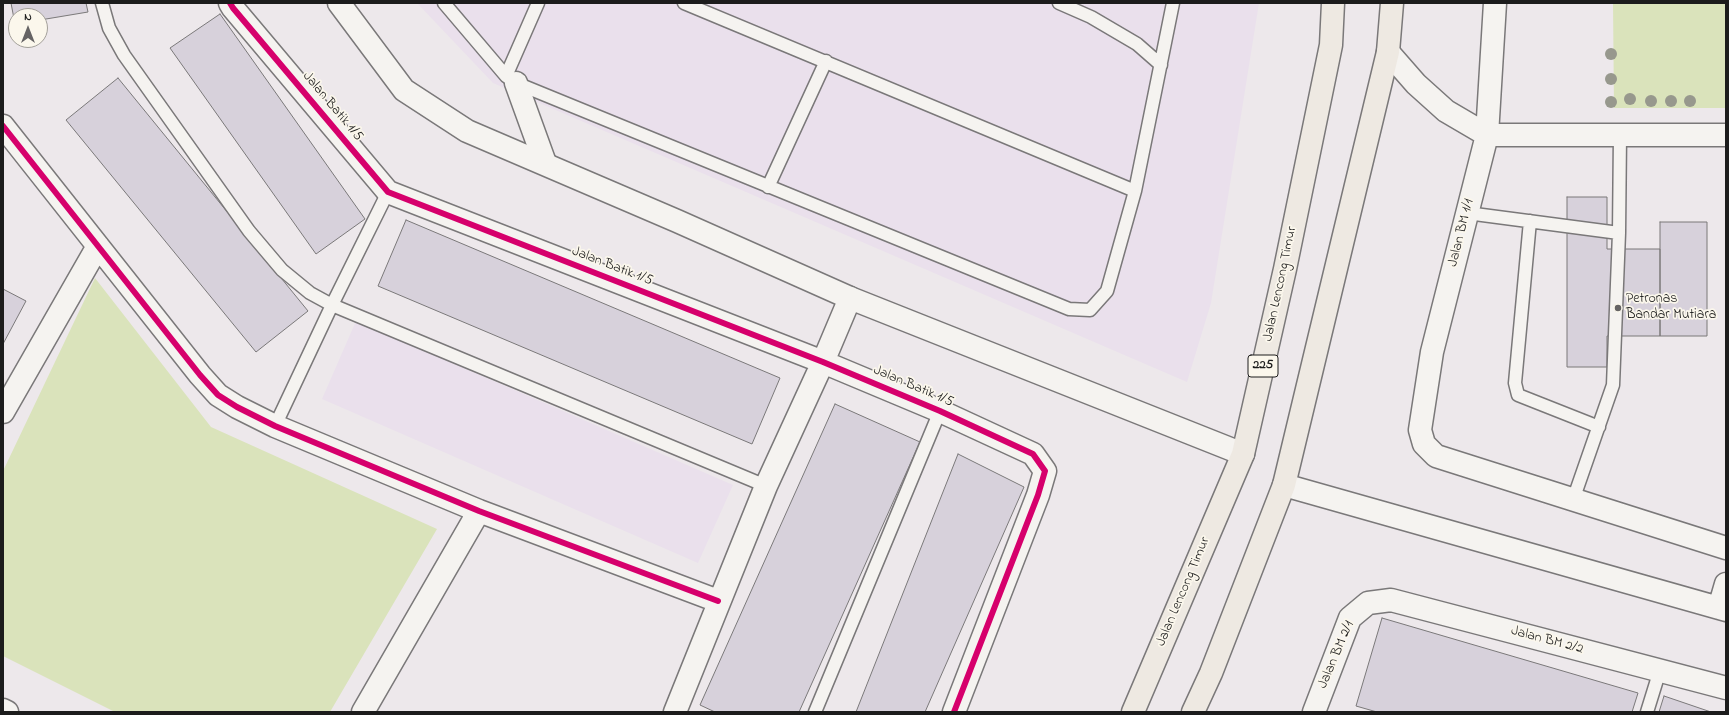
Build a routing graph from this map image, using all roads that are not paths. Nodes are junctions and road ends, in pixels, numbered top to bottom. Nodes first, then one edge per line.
1 (102, 3) edge
2 (230, 3) edge
3 (339, 3) edge
4 (444, 3) edge
5 (538, 3) edge
6 (684, 3) edge
7 (1059, 3) edge
8 (1173, 3) edge
9 (1333, 3) edge
10 (1392, 3) edge
11 (1495, 3) edge
12 (1388, 52) junction
13 (826, 61) junction
14 (1161, 64) junction
15 (511, 80) junction
16 (3, 126) edge
17 (1487, 135) junction
18 (1620, 135) junction
19 (1726, 135) edge
20 (545, 163) junction
21 (768, 187) junction
22 (1135, 191) junction
23 (388, 192) junction
24 (1467, 213) junction
25 (1530, 221) junction
26 (1619, 233) junction
27 (98, 246) junction
28 (850, 298) junction
29 (332, 305) junction
30 (822, 362) junction
31 (940, 411) junction
32 (3, 412) edge
33 (275, 426) junction
34 (1599, 427) junction
35 (1243, 454) junction
36 (1284, 485) junction
37 (766, 486) junction
38 (1573, 500) junction
39 (479, 511) junction
40 (1726, 548) edge
41 (1726, 584) edge
42 (718, 601) junction
43 (1368, 603) joint
44 (1723, 609) edge
45 (1660, 670) junction
46 (1726, 688) edge
47 (3, 710) edge
48 (7, 712) edge
49 (363, 712) edge
50 (675, 712) edge
51 (815, 712) edge
52 (954, 712) edge
53 (1133, 712) edge
54 (1193, 712) edge
55 (1314, 712) edge
56 (1647, 712) edge

1 - 29 lane
2 - 23 street, Jalan Batik 1/5
3 - 20 street
4 - 15 lane
5 - 15 lane
6 - 13 lane
7 - 14 lane
8 - 14 lane
9 - 35 highway, Jalan Lencong Timur / 225
10 - 12 highway
11 - 17 street, Jalan BM 1/1
12 - 17 street
12 - 36 highway
13 - 21 lane
13 - 22 lane
14 - 22 lane
15 - 20 street
15 - 21 lane
16 - 27 street
17 - 18 street
17 - 24 street, Jalan BM 1/1
18 - 19 street
18 - 26 lane
20 - 28 street
21 - 22 lane
23 - 29 lane
23 - 30 street, Jalan Batik 1/5
24 - 25 lane
24 - 38 street, Jalan BM 1/1
25 - 26 lane
25 - 34 lane
26 - 34 lane
27 - 32 street
27 - 33 street
28 - 30 street
28 - 35 street
29 - 33 lane
29 - 37 lane
30 - 31 street, Jalan Batik 1/5
30 - 37 street
31 - 51 lane
31 - 52 street, Jalan Batik 1/5
33 - 39 street
34 - 38 lane
35 - 53 highway, Jalan Lencong Timur / 225
36 - 44 street
36 - 54 highway
37 - 42 street
38 - 40 street
39 - 42 street
39 - 49 street
41 - 44 street
42 - 50 street
43 - 45 street, Jalan BM 2/2
43 - 55 street, Jalan BM 2/1
45 - 46 street, Jalan BM 2/2
45 - 56 lane
47 - 48 street

